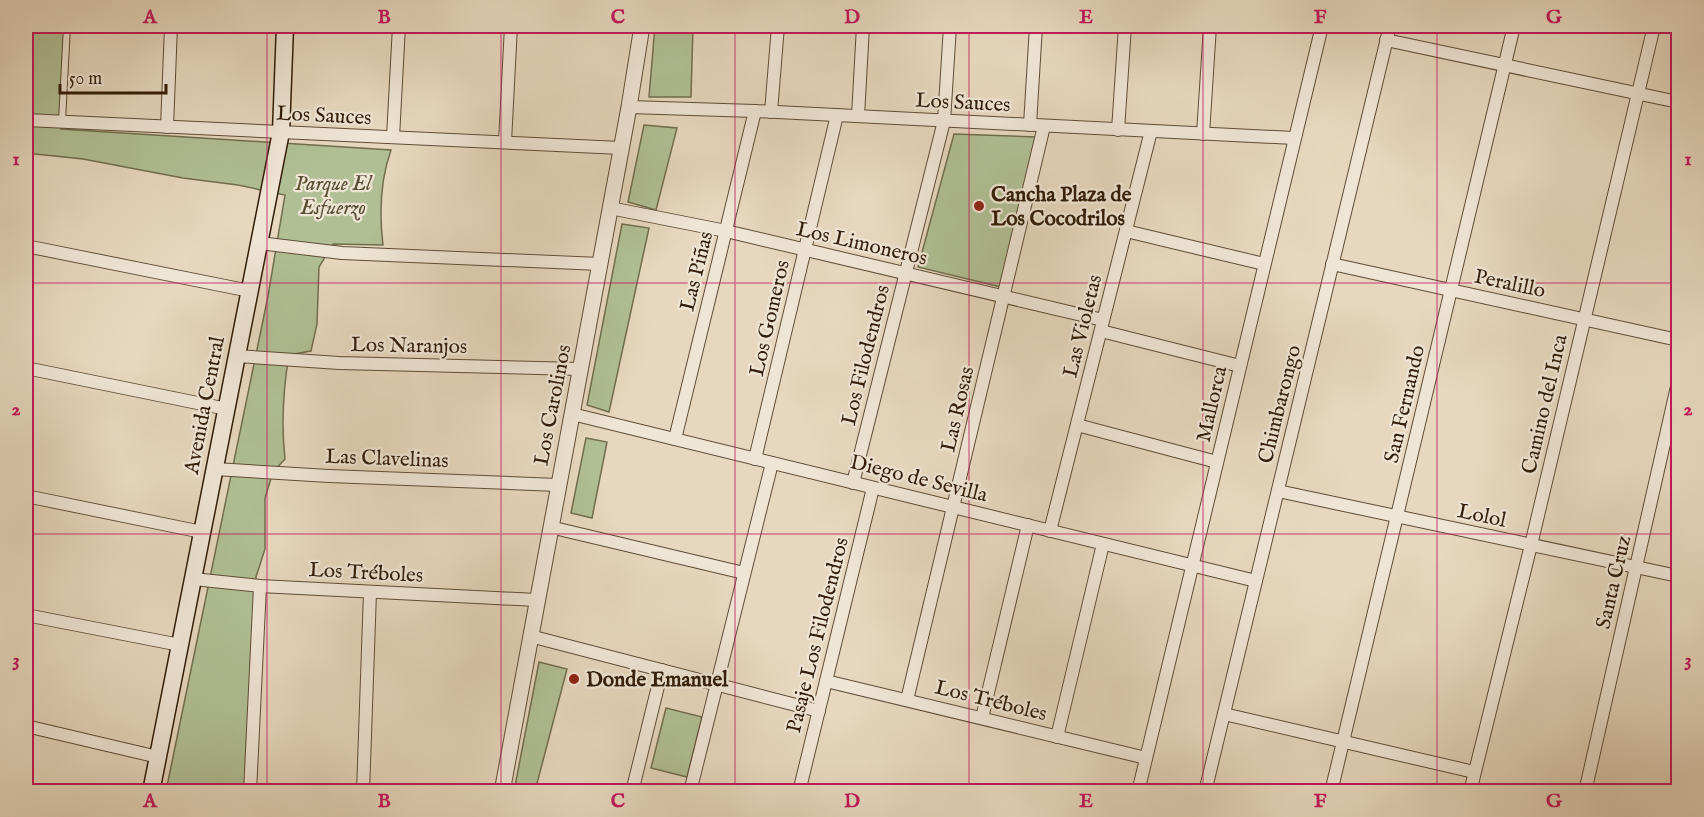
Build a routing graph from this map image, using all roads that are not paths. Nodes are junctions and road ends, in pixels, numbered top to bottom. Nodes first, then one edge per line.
1 (68, 26) edge
2 (171, 26) edge
3 (285, 26) edge
4 (399, 26) edge
5 (511, 26) edge
6 (642, 26) edge
7 (778, 26) edge
8 (863, 26) edge
9 (950, 26) edge
10 (1036, 26) edge
11 (1125, 26) edge
12 (1210, 26) edge
13 (1322, 26) edge
14 (1390, 26) edge
15 (1514, 26) edge
16 (1654, 26) edge
17 (1386, 40) junction
18 (1504, 65) junction
19 (1639, 94) junction
20 (1678, 102) edge
21 (629, 107) junction
22 (755, 111) junction
23 (771, 112) junction
24 (837, 115) junction
25 (858, 116) junction
26 (26, 120) edge
27 (944, 121) junction
28 (62, 122) junction
29 (1030, 125) junction
30 (1044, 126) junction
31 (167, 127) junction
32 (1118, 130) junction
33 (1151, 131) junction
34 (281, 132) junction
35 (1203, 134) junction
36 (393, 137) junction
37 (1294, 138) junction
38 (505, 142) junction
39 (621, 148) junction
40 (610, 208) junction
41 (726, 231) junction
42 (1126, 231) junction
43 (260, 243) junction
44 (26, 246) edge
45 (805, 249) junction
46 (600, 264) junction
47 (1264, 264) junction
48 (1332, 264) junction
49 (906, 273) junction
50 (1451, 290) junction
51 (250, 291) junction
52 (1003, 296) junction
53 (1584, 319) junction
54 (1102, 325) junction
55 (1678, 340) edge
56 (237, 356) junction
57 (1240, 366) junction
58 (26, 368) edge
59 (580, 369) junction
60 (1678, 382) edge
61 (227, 409) junction
62 (572, 414) junction
63 (1077, 425) junction
64 (675, 439) junction
65 (755, 459) junction
66 (1217, 462) junction
67 (772, 463) junction
68 (215, 469) junction
69 (853, 483) junction
70 (558, 485) junction
71 (873, 488) junction
72 (1278, 491) junction
73 (26, 496) edge
74 (953, 507) junction
75 (1397, 517) junction
76 (1028, 525) junction
77 (550, 527) junction
78 (1050, 531) junction
79 (202, 532) junction
80 (1103, 544) junction
81 (1531, 545) junction
82 (1192, 565) junction
83 (1636, 567) junction
84 (744, 573) junction
85 (1678, 576) edge
86 (193, 579) junction
87 (1256, 581) junction
88 (260, 586) junction
89 (370, 592) junction
90 (536, 600) junction
91 (26, 615) edge
92 (530, 636) junction
93 (180, 645) junction
94 (662, 670) junction
95 (826, 681) junction
96 (717, 684) junction
97 (908, 700) junction
98 (819, 711) junction
99 (1224, 714) junction
100 (982, 718) junction
101 (26, 726) edge
102 (1057, 736) junction
103 (1343, 742) junction
104 (158, 757) junction
105 (1146, 758) junction
106 (1474, 772) junction
107 (151, 792) edge
108 (250, 792) edge
109 (363, 792) edge
110 (502, 792) edge
111 (632, 792) edge
112 (690, 792) edge
113 (799, 792) edge
114 (1138, 792) edge
115 (1205, 792) edge
116 (1331, 792) edge
117 (1470, 792) edge
118 (1586, 792) edge

1 - 28 lane
2 - 31 street
3 - 34 main road, Avenida Central
4 - 36 street
5 - 38 street
6 - 21 street, Los Carolinos
7 - 23 street
8 - 25 street
9 - 27 street, Los Filodendros
10 - 29 street
11 - 32 street
12 - 35 street
13 - 37 street, Mallorca
14 - 17 street, Chimbarongo
15 - 18 street, San Fernando
16 - 19 street, Camino del Inca
17 - 18 street
17 - 48 street, Chimbarongo
18 - 19 street
18 - 50 street, San Fernando
19 - 20 street
19 - 53 street, Camino del Inca
21 - 22 street, Los Sauces
21 - 39 street, Los Carolinos
22 - 23 street, Los Sauces
22 - 41 street, Las Piñas
23 - 24 street, Los Sauces
24 - 25 street, Los Sauces
24 - 45 street, Los Gomeros
25 - 27 street, Los Sauces
26 - 28 street, Los Sauces
27 - 29 street, Los Sauces
27 - 49 street, Los Filodendros
28 - 31 street, Los Sauces
29 - 30 street, Los Sauces
30 - 32 street, Los Sauces
30 - 52 street, Las Rosas
31 - 34 street, Los Sauces
32 - 33 street, Los Sauces
33 - 35 street, Los Sauces
33 - 42 street, Las Violetas
34 - 36 street, Los Sauces
34 - 43 main road, Avenida Central
35 - 37 street, Los Sauces
36 - 38 street, Los Sauces
37 - 47 street, Mallorca
38 - 39 street, Los Sauces
39 - 40 street, Los Carolinos
40 - 41 street, Los Limoneros
40 - 46 street, Los Carolinos
41 - 45 street, Los Limoneros
41 - 64 street, Las Piñas
42 - 47 street
42 - 54 street, Las Violetas
43 - 46 street
43 - 51 main road, Avenida Central
44 - 51 street
45 - 49 street, Los Limoneros
45 - 65 street, Los Gomeros
46 - 59 street, Los Carolinos
47 - 57 street, Mallorca
48 - 50 street, Peralillo
48 - 72 street, Chimbarongo
49 - 52 street, Los Limoneros
49 - 69 street, Los Filodendros
50 - 53 street, Peralillo
50 - 75 street, San Fernando
51 - 56 main road, Avenida Central
52 - 54 street, Los Limoneros
52 - 74 street, Las Rosas
53 - 55 street, Peralillo
53 - 81 street, Camino del Inca
54 - 57 street, Los Limoneros
54 - 63 street, Las Violetas
56 - 59 street, Los Naranjos
56 - 61 main road, Avenida Central
57 - 66 street, Mallorca
58 - 61 street
59 - 62 street, Los Carolinos
60 - 83 street, Santa Cruz
61 - 68 main road, Avenida Central
62 - 64 street, Diego de Sevilla
62 - 70 street, Los Carolinos
63 - 66 street
63 - 78 street, Las Violetas
64 - 65 street, Diego de Sevilla
65 - 67 street, Diego de Sevilla
66 - 82 street, Mallorca
67 - 69 street, Diego de Sevilla
67 - 84 street
68 - 70 street, Las Clavelinas
68 - 79 main road, Avenida Central
69 - 71 street, Diego de Sevilla
70 - 77 street, Los Carolinos
71 - 74 street, Diego de Sevilla
71 - 95 street, Pasaje Los Filodendros
72 - 75 street, Lolol
72 - 87 street, Chimbarongo
73 - 79 street
74 - 76 street, Diego de Sevilla
74 - 97 street, Las Rosas
75 - 81 street, Lolol
75 - 103 street, San Fernando
76 - 78 street, Diego de Sevilla
76 - 100 street
77 - 84 street
77 - 90 street, Los Carolinos
78 - 80 street, Diego de Sevilla
79 - 86 main road, Avenida Central
80 - 82 street, Diego de Sevilla
80 - 102 street
81 - 83 street, Lolol
81 - 106 street, Camino del Inca
82 - 87 street, Diego de Sevilla
82 - 105 street, Mallorca
83 - 85 street, Lolol
83 - 118 street, Santa Cruz
84 - 96 street
86 - 88 street, Los Tréboles
86 - 93 main road, Avenida Central
87 - 99 street, Chimbarongo
88 - 89 street, Los Tréboles
88 - 108 street
89 - 90 street, Los Tréboles
89 - 109 street
90 - 92 street, Los Carolinos
91 - 93 street
92 - 94 street
92 - 110 street, Los Carolinos
93 - 104 main road, Avenida Central
94 - 96 street
94 - 111 street
95 - 97 street, Los Tréboles
95 - 98 street, Pasaje Los Filodendros
96 - 98 street
96 - 112 street
97 - 100 street, Los Tréboles
98 - 113 street, Pasaje Los Filodendros
99 - 103 street
99 - 115 street, Chimbarongo
100 - 102 street, Los Tréboles
101 - 104 street
102 - 105 street, Los Tréboles
103 - 106 street
103 - 116 street, San Fernando
104 - 107 main road, Avenida Central
105 - 114 street, Mallorca
106 - 117 street, Camino del Inca

